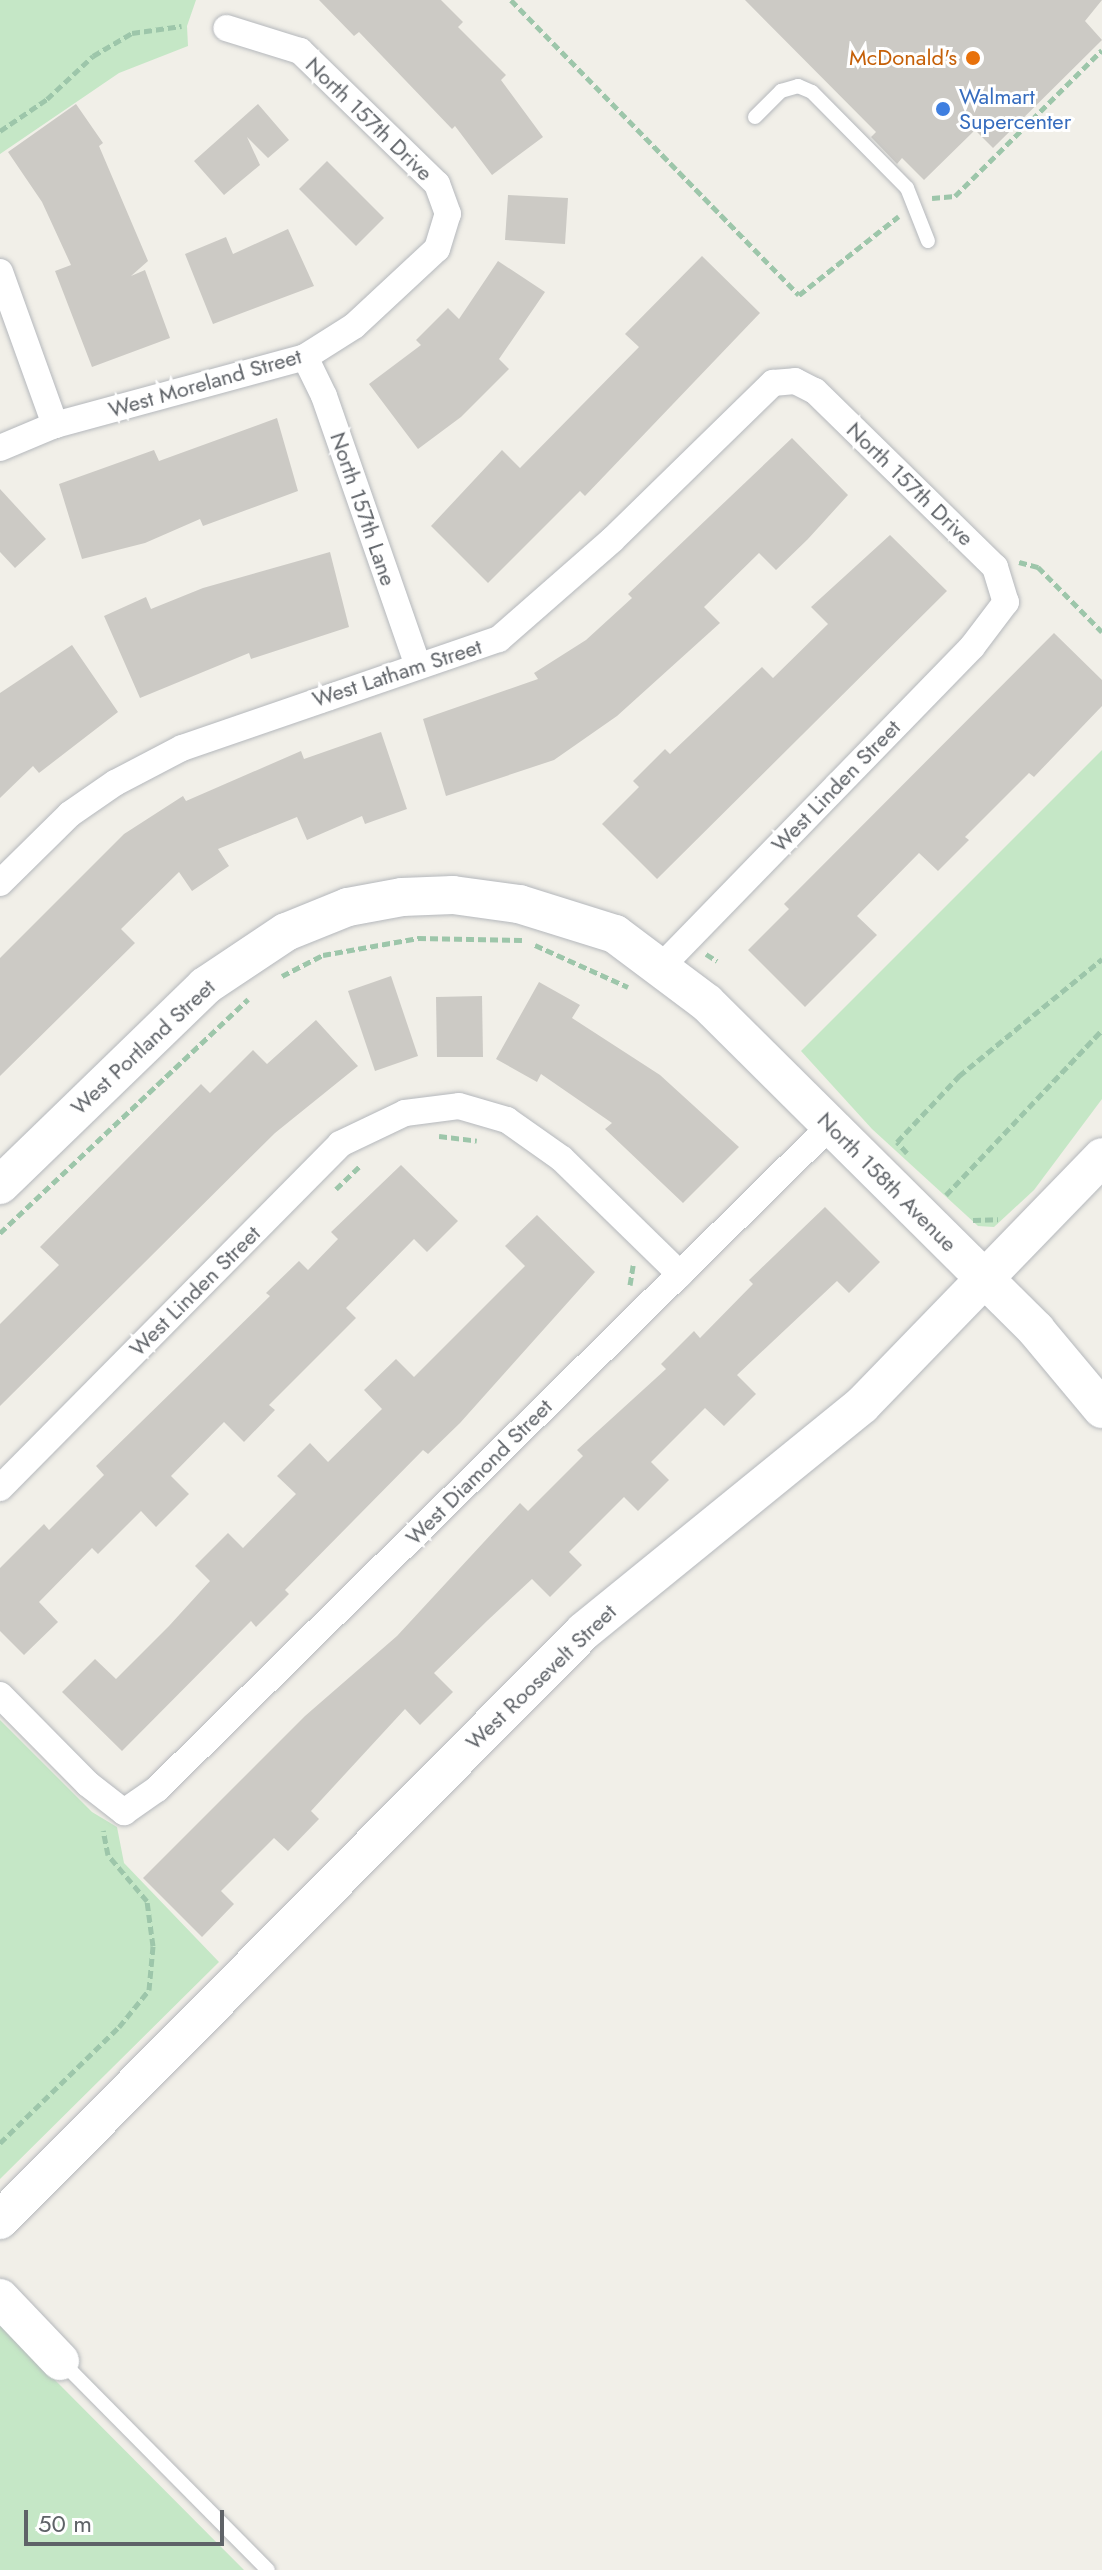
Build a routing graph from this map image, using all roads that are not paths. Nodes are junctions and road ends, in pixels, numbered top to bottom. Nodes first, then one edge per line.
1 (226, 28) dead end
2 (755, 117) dead end
3 (448, 214) joint
4 (928, 241) dead end
5 (0, 272) edge
6 (305, 357) junction
7 (795, 381) joint
8 (55, 425) junction
9 (0, 448) edge
10 (1006, 602) joint
11 (417, 663) junction
12 (0, 883) edge
13 (662, 966) junction
14 (830, 1126) junction
15 (1102, 1157) edge
16 (0, 1185) edge
17 (680, 1274) junction
18 (986, 1280) junction
19 (1102, 1409) edge
20 (0, 1488) edge
21 (0, 1695) edge
22 (0, 2220) edge
23 (0, 2298) edge
24 (60, 2361) joint
25 (268, 2570) edge

1 - 3 street, North 157th Drive
2 - 4 lane
3 - 6 street, West Moreland Street
5 - 8 street
6 - 8 street, West Moreland Street
6 - 11 street, North 157th Lane
7 - 10 street, North 157th Drive
7 - 11 street, West Latham Street
8 - 9 street, West Moreland Street
10 - 13 street, West Linden Street
11 - 12 street, West Latham Street
13 - 14 street, North 158th Avenue
13 - 16 street, West Portland Street
14 - 17 street, West Diamond Street
14 - 18 street, North 158th Avenue
15 - 18 street, West Roosevelt Street
17 - 20 street, West Linden Street
17 - 21 street, West Diamond Street
18 - 19 street, North 158th Avenue
18 - 22 street, West Roosevelt Street
23 - 24 street
24 - 25 lane

